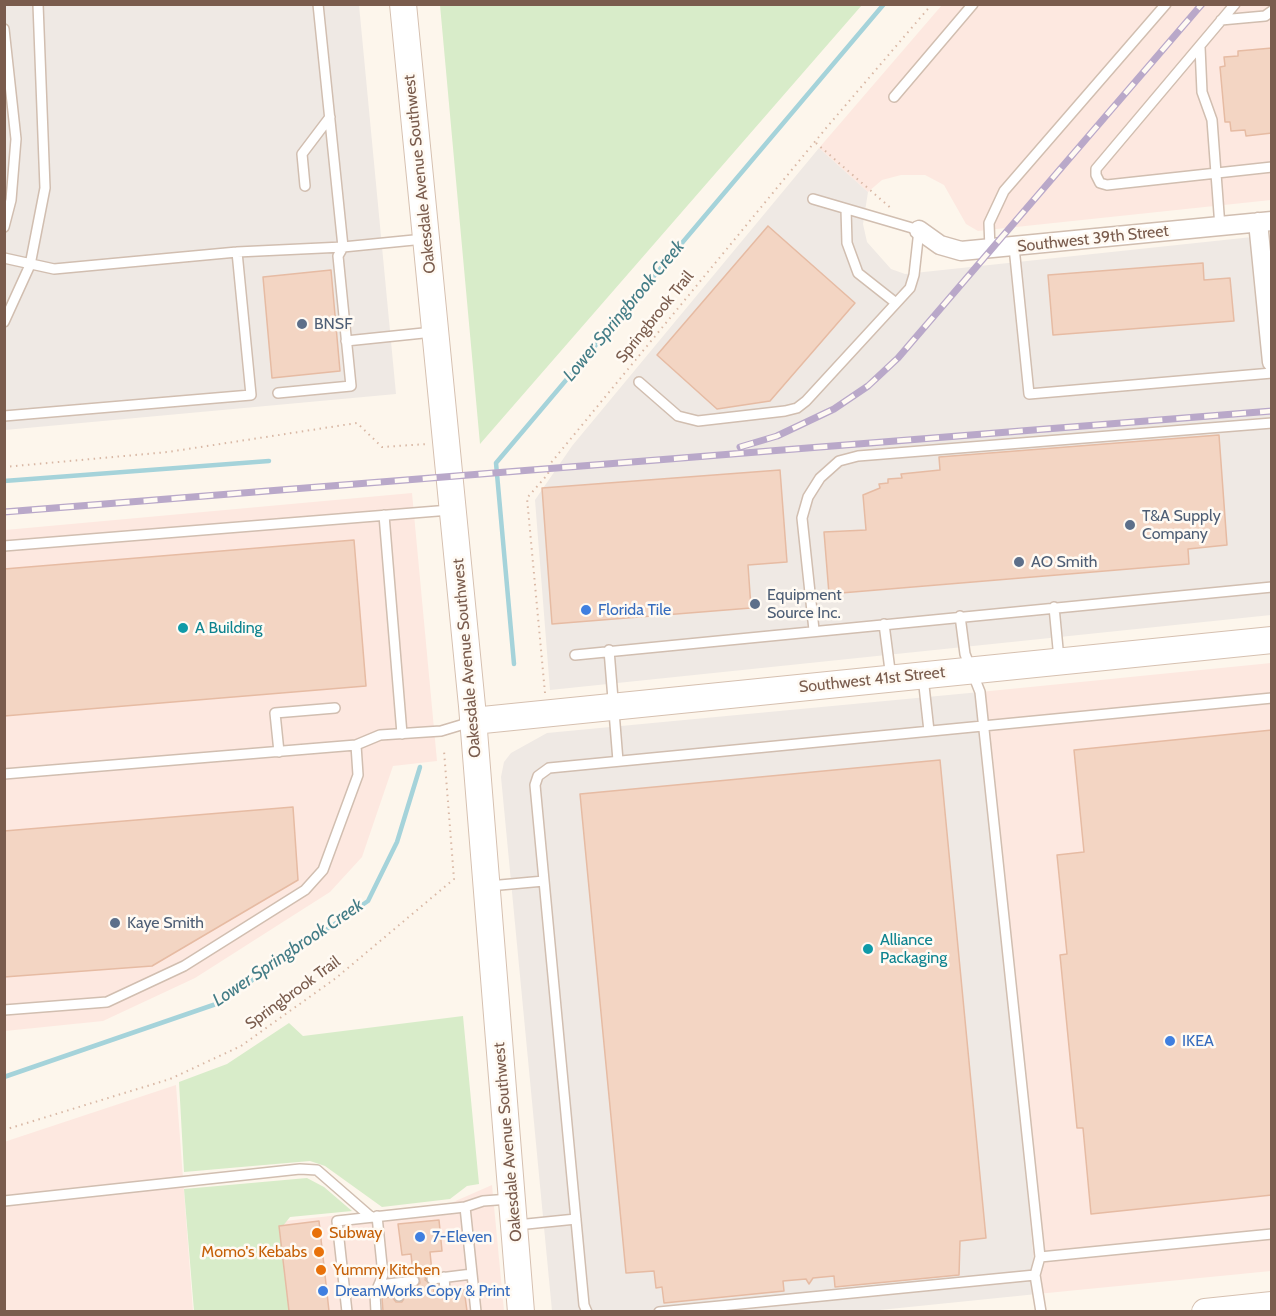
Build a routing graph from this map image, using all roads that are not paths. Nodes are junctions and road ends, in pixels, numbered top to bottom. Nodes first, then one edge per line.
1 (38, 4) edge
2 (318, 4) edge
3 (403, 4) edge
4 (973, 4) edge
5 (1166, 4) edge
6 (1235, 4) edge
7 (1272, 11) edge
8 (1221, 20) junction
9 (4, 29) edge
10 (1200, 47) junction
11 (894, 97) dead end
12 (330, 117) junction
13 (1272, 167) edge
14 (1215, 173) junction
15 (305, 186) dead end
16 (813, 199) dead end
17 (846, 209) junction
18 (1265, 221) edge
19 (4, 227) edge
20 (1220, 227) junction
21 (919, 230) junction
22 (426, 238) junction
23 (1014, 246) junction
24 (343, 247) junction
25 (990, 249) junction
26 (237, 252) junction
27 (4, 258) edge
28 (30, 265) junction
29 (896, 303) junction
30 (4, 322) edge
31 (435, 332) junction
32 (346, 341) junction
33 (1272, 362) edge
34 (1272, 373) edge
35 (639, 382) dead end
36 (278, 393) dead end
37 (4, 416) edge
38 (1272, 423) edge
39 (453, 509) junction
40 (384, 515) junction
41 (4, 546) edge
42 (1272, 587) edge
43 (1054, 607) junction
44 (960, 616) junction
45 (884, 624) junction
46 (814, 630) junction
47 (1272, 640) edge
48 (609, 650) junction
49 (575, 655) dead end
50 (1059, 662) junction
51 (970, 670) junction
52 (923, 675) junction
53 (891, 679) junction
54 (1272, 698) edge
55 (612, 707) junction
56 (335, 708) dead end
57 (473, 721) junction
58 (983, 727) junction
59 (929, 731) junction
60 (402, 734) junction
61 (356, 745) junction
62 (279, 752) junction
63 (618, 761) junction
64 (4, 774) edge
65 (544, 882) junction
66 (487, 886) junction
67 (4, 1010) edge
68 (512, 1198) junction
69 (4, 1201) edge
70 (465, 1207) junction
71 (374, 1217) junction
72 (576, 1219) junction
73 (514, 1225) junction
74 (1272, 1234) edge
75 (1040, 1257) junction
76 (472, 1274) junction
77 (1035, 1275) junction
78 (444, 1277) junction
79 (432, 1279) dead end
80 (414, 1281) dead end
81 (398, 1282) junction
82 (379, 1285) junction
83 (445, 1291) dead end
84 (399, 1296) dead end
85 (1272, 1305) edge
86 (695, 1310) edge
87 (347, 1311) edge
88 (376, 1311) edge
89 (476, 1311) edge
90 (522, 1311) edge
91 (587, 1311) edge
92 (658, 1311) edge
93 (1041, 1311) edge
94 (1205, 1311) edge

1 - 28 lane
2 - 12 lane
3 - 22 street, Oakesdale Avenue Southwest
4 - 11 lane
5 - 25 lane
6 - 8 lane
7 - 8 lane
8 - 10 lane
9 - 19 lane
10 - 14 lane
10 - 14 lane
12 - 15 lane
12 - 24 lane
13 - 14 lane
14 - 20 lane
16 - 17 lane
17 - 21 lane
17 - 29 lane
18 - 20 street, Southwest 39th Street
18 - 33 street
20 - 23 street, Southwest 39th Street
21 - 25 street, Southwest 39th Street
21 - 29 lane
22 - 24 lane
22 - 31 street, Oakesdale Avenue Southwest
23 - 25 street, Southwest 39th Street
23 - 34 lane
24 - 26 lane
24 - 32 lane
26 - 28 lane
26 - 37 lane
27 - 28 lane
28 - 30 lane
29 - 35 lane
31 - 32 lane
31 - 39 street, Oakesdale Avenue Southwest
32 - 36 lane
38 - 46 lane
39 - 40 lane
39 - 57 street, Oakesdale Avenue Southwest
40 - 41 lane
40 - 60 lane
42 - 43 lane
43 - 44 lane
43 - 50 lane
44 - 45 lane
44 - 51 lane
45 - 46 lane
45 - 53 lane
46 - 48 lane
47 - 50 street, Southwest 41st Street
48 - 49 lane
48 - 55 lane
50 - 51 street, Southwest 41st Street
51 - 52 street, Southwest 41st Street
51 - 58 lane
52 - 53 street, Southwest 41st Street
52 - 59 lane
53 - 55 street, Southwest 41st Street
54 - 58 lane
55 - 57 street, Southwest 41st Street
55 - 63 lane
56 - 62 lane
57 - 60 lane
57 - 66 street, Oakesdale Avenue Southwest
58 - 59 lane
58 - 75 lane
59 - 63 lane
60 - 61 lane
61 - 62 lane
61 - 67 lane
62 - 64 lane
63 - 65 lane
65 - 66 lane
65 - 72 lane
66 - 68 street, Oakesdale Avenue Southwest
68 - 70 lane
68 - 73 street, Oakesdale Avenue Southwest
69 - 71 lane
70 - 71 lane
70 - 76 lane
71 - 82 lane
71 - 87 lane
72 - 73 lane
72 - 91 lane
73 - 90 street, Oakesdale Avenue Southwest
74 - 75 lane
75 - 77 lane
76 - 78 lane
76 - 89 lane
77 - 86 lane
77 - 93 lane
78 - 79 lane
78 - 83 lane
80 - 81 lane
81 - 82 lane
81 - 84 lane
82 - 88 lane
85 - 94 street
86 - 92 lane

